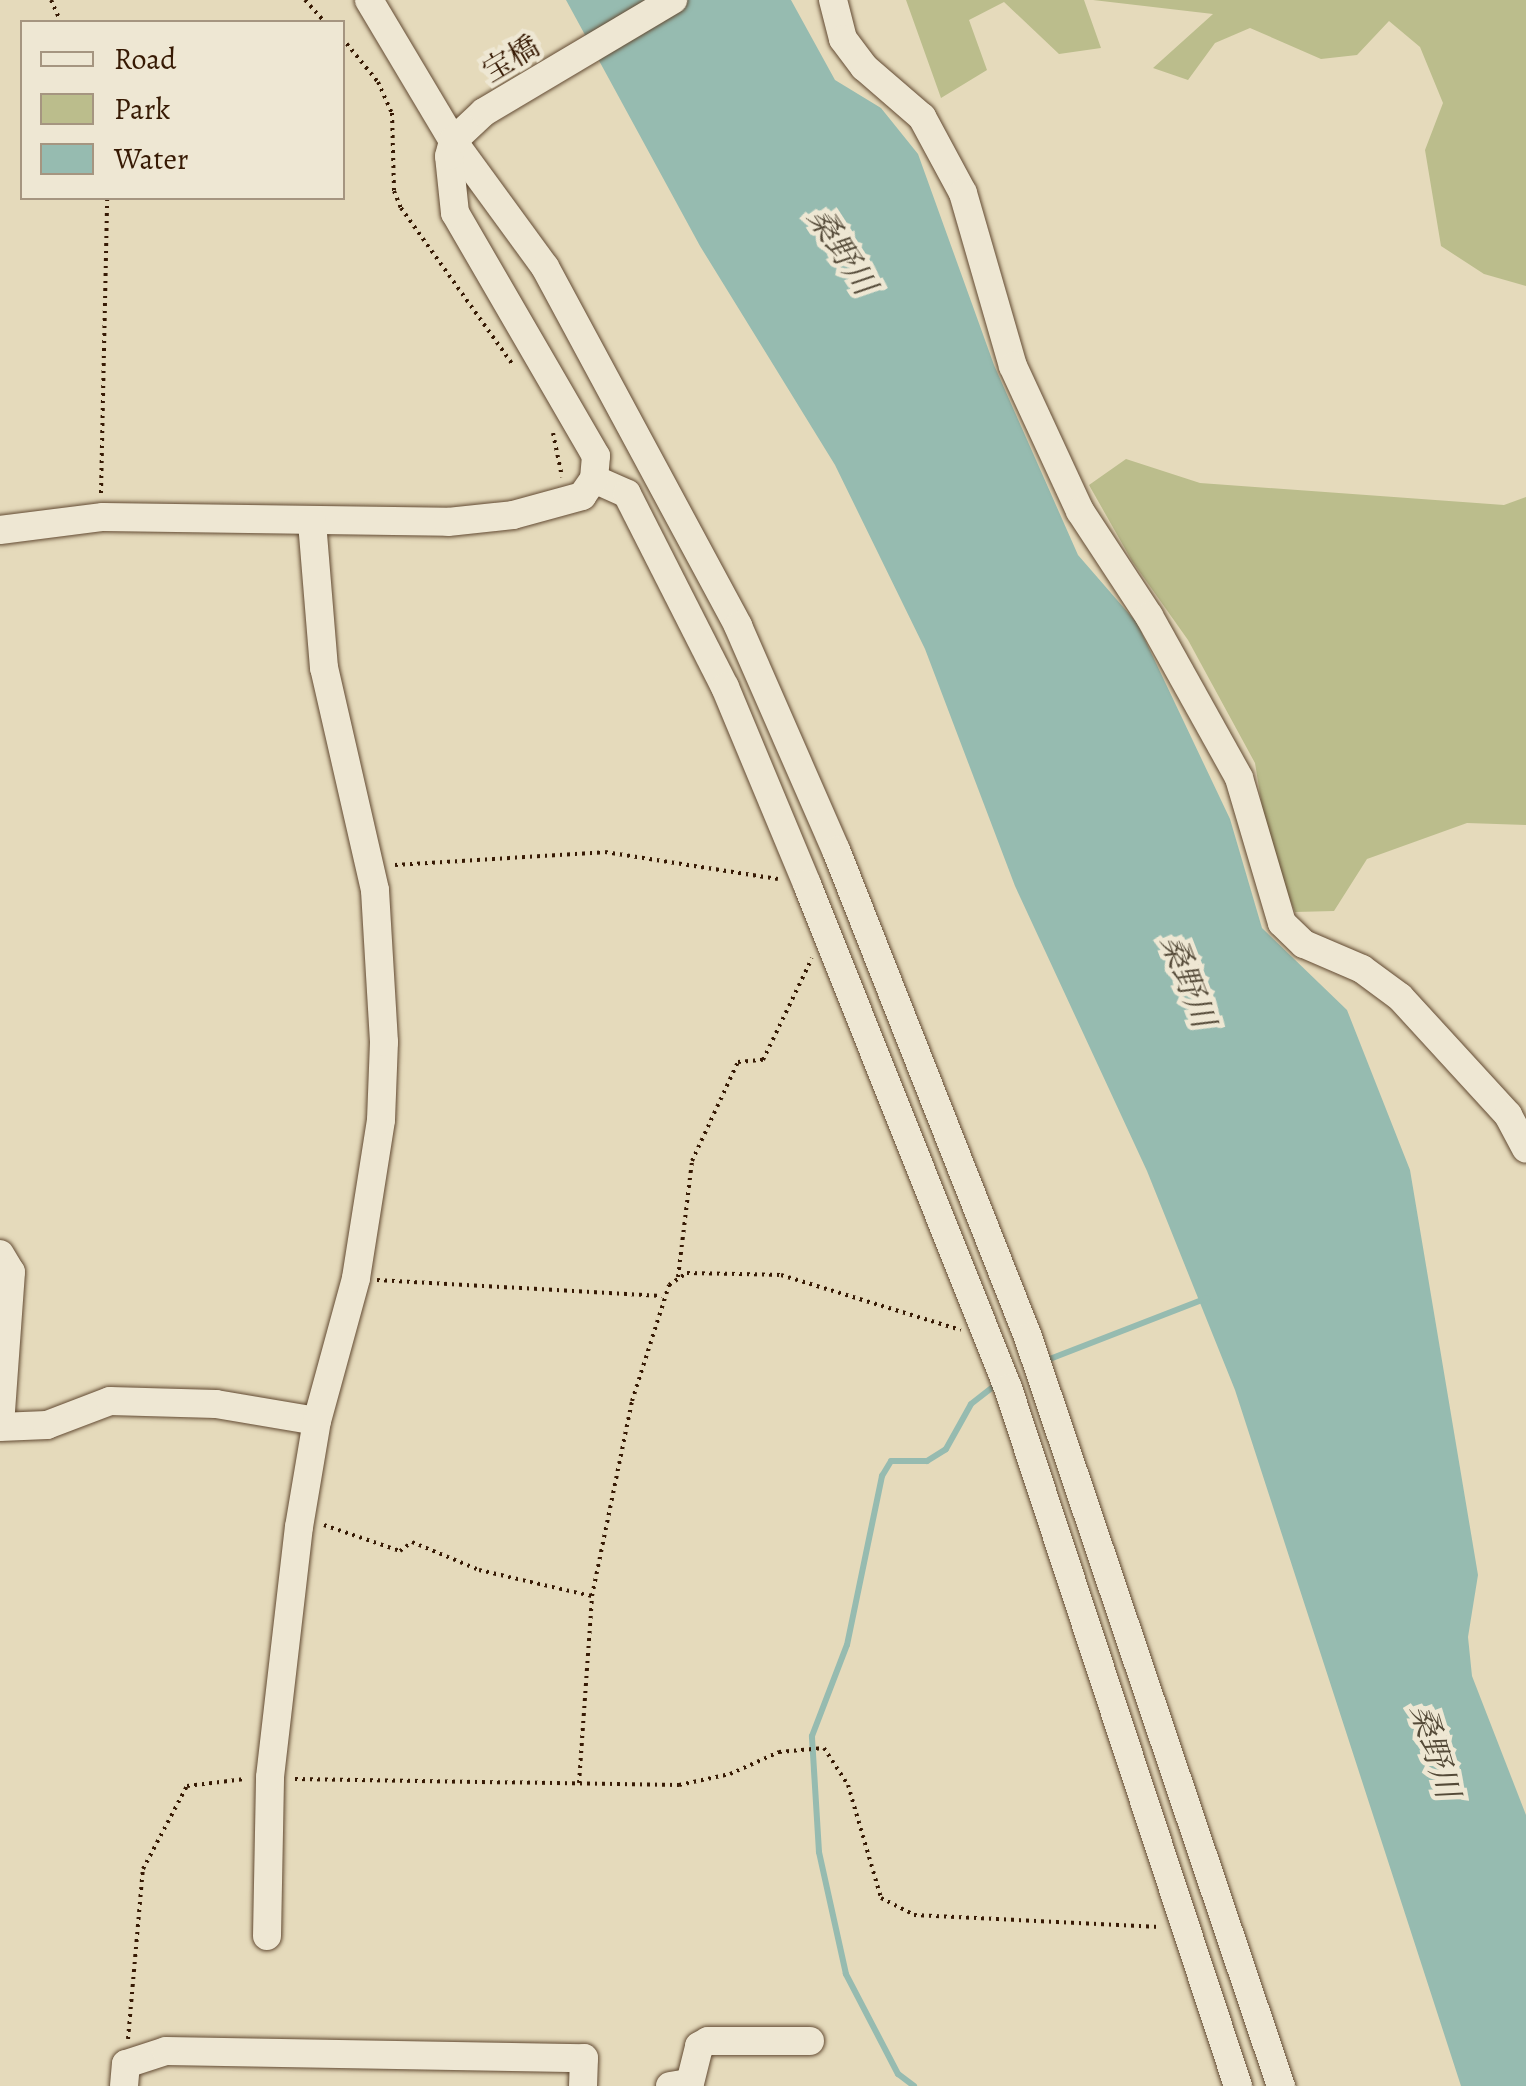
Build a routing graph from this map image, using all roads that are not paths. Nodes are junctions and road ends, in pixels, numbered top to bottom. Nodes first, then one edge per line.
1 (370, 0) edge
2 (674, 0) edge
3 (832, 0) edge
4 (453, 140) junction
5 (594, 478) junction
6 (312, 521) junction
7 (0, 530) edge
8 (1526, 1149) edge
9 (0, 1254) edge
10 (317, 1420) junction
11 (0, 1426) edge
12 (268, 1936) dead end
13 (810, 2042) dead end
14 (125, 2075) edge
15 (583, 2086) edge
16 (670, 2086) edge
17 (1238, 2086) edge
18 (1281, 2086) edge

1 - 4 street
2 - 4 street, 宝橋
3 - 8 street
4 - 5 street
4 - 18 street
5 - 6 street
5 - 17 street
6 - 7 street
6 - 10 street
9 - 11 street
10 - 11 street
10 - 12 street
13 - 16 street
14 - 15 street

